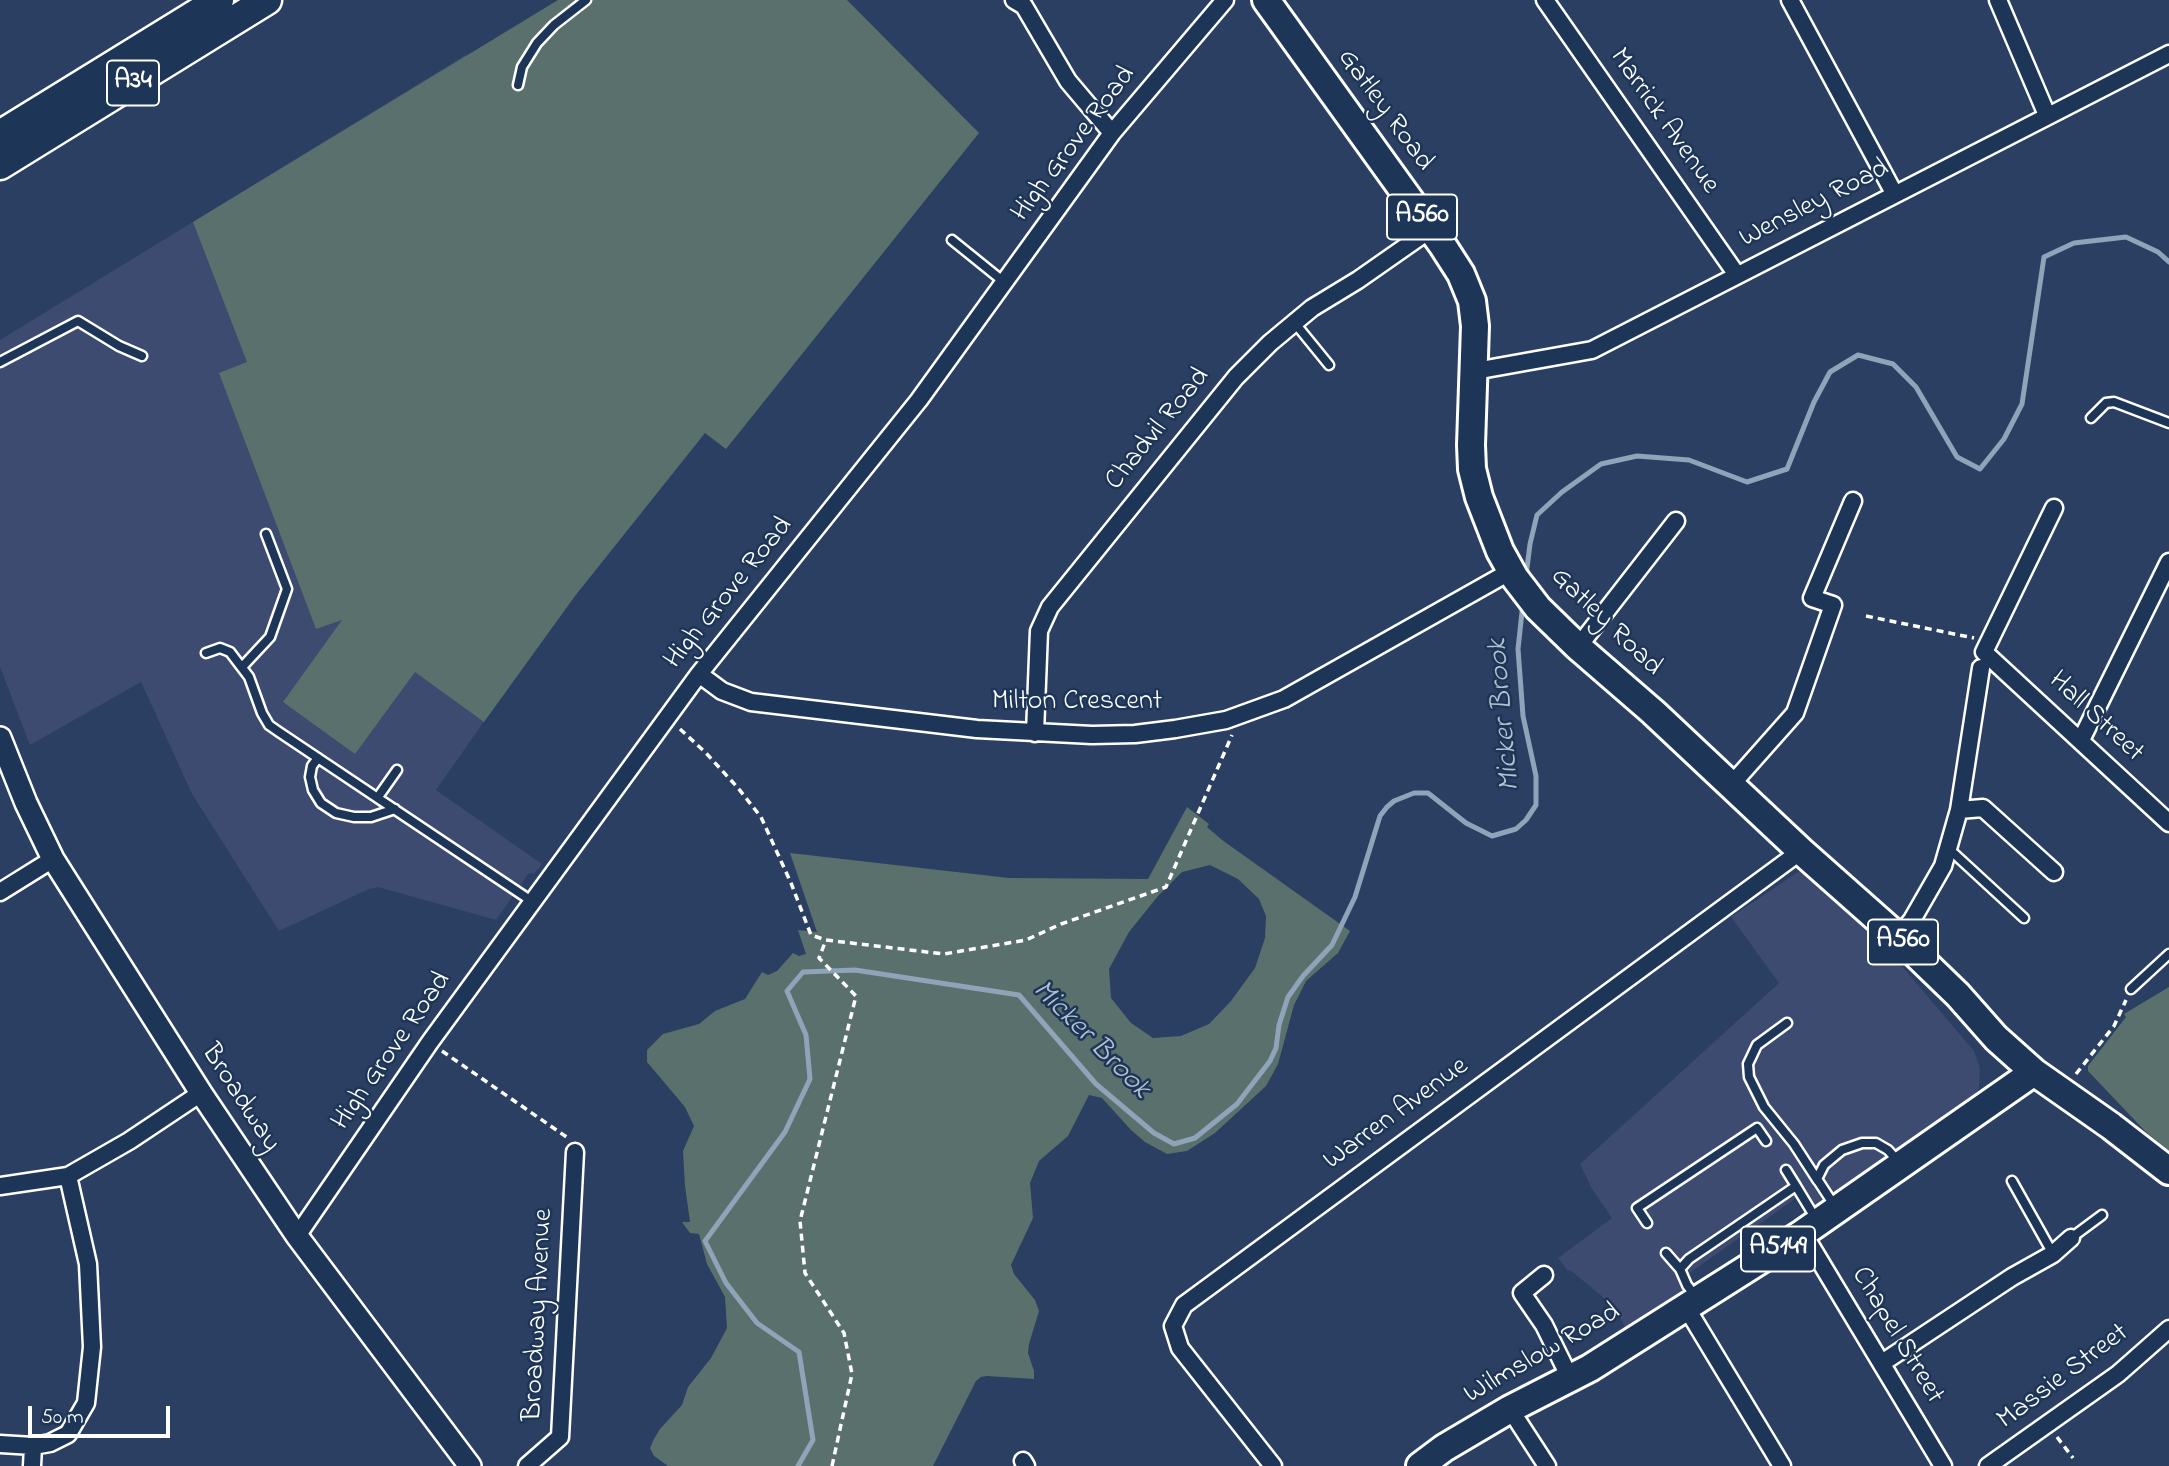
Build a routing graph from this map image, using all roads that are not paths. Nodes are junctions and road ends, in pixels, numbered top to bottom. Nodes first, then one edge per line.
1 (219, 0) edge
2 (267, 0) edge
3 (586, 0) edge
4 (1014, 0) edge
5 (1225, 0) edge
6 (1266, 0) edge
7 (1545, 0) edge
8 (1790, 0) edge
9 (1998, 0) edge
10 (2169, 54) edge
11 (517, 85) dead end
12 (2047, 115) junction
13 (1112, 133) junction
14 (0, 135) edge
15 (0, 165) edge
16 (1894, 194) junction
17 (1431, 229) junction
18 (952, 240) dead end
19 (1737, 275) junction
20 (1004, 282) junction
21 (1294, 322) junction
22 (142, 356) dead end
23 (0, 362) edge
24 (1329, 365) dead end
25 (1475, 371) junction
26 (2091, 418) dead end
27 (2169, 423) edge
28 (1853, 501) dead end
29 (2054, 508) dead end
30 (1676, 521) dead end
31 (266, 534) dead end
32 (2169, 562) edge
33 (1513, 574) junction
34 (1578, 647) junction
35 (206, 653) dead end
36 (1985, 653) junction
37 (242, 667) junction
38 (699, 674) junction
39 (1035, 733) junction
40 (0, 738) edge
41 (2081, 740) junction
42 (317, 758) junction
43 (397, 770) dead end
44 (1732, 784) junction
45 (377, 797) junction
46 (395, 809) junction
47 (1959, 810) junction
48 (2169, 823) edge
49 (1948, 848) junction
50 (1801, 851) junction
51 (53, 859) junction
52 (2054, 872) dead end
53 (0, 892) edge
54 (533, 902) junction
55 (2024, 918) dead end
56 (1898, 937) junction
57 (2169, 954) edge
58 (2131, 989) road end
59 (1787, 1023) dead end
60 (2034, 1072) junction
61 (201, 1093) junction
62 (1766, 1141) dead end
63 (575, 1152) road end
64 (1902, 1166) junction
65 (1786, 1170) dead end
66 (2169, 1171) edge
67 (68, 1176) junction
68 (1818, 1181) junction
69 (2012, 1181) dead end
70 (0, 1186) edge
71 (1796, 1186) junction
72 (2102, 1215) dead end
73 (1820, 1222) junction
74 (1647, 1223) dead end
75 (297, 1236) junction
76 (2071, 1238) joint
77 (1666, 1253) dead end
78 (2053, 1254) junction
79 (1680, 1269) junction
80 (1544, 1275) dead end
81 (1692, 1303) junction
82 (2169, 1329) edge
83 (1882, 1363) junction
84 (1570, 1378) junction
85 (1510, 1409) junction
86 (0, 1444) edge
87 (33, 1446) junction
88 (32, 1466) edge
89 (470, 1466) edge
90 (527, 1466) edge
91 (1273, 1466) edge
92 (1419, 1466) edge
93 (1547, 1466) edge
94 (1782, 1466) edge
95 (1943, 1466) edge
96 (1988, 1466) edge

1 - 14 highway, A34
2 - 15 highway, A34
3 - 11 lane
4 - 13 street
5 - 13 street, High Grove Road
6 - 17 main road, Gatley Road / A560
7 - 19 street, Marrick Avenue
8 - 16 street
9 - 12 street
10 - 12 street, Wensley Road
12 - 16 street, Wensley Road
13 - 20 street, High Grove Road
16 - 19 street, Wensley Road
17 - 21 street, Chadvil Road
17 - 25 main road, Gatley Road / A560
18 - 20 lane
19 - 25 street, Wensley Road
20 - 38 street, High Grove Road
21 - 24 lane
21 - 39 street, Chadvil Road
22 - 23 lane
25 - 33 main road, Gatley Road / A560
26 - 27 lane
28 - 44 street
29 - 36 street
30 - 34 street
31 - 37 lane
32 - 41 street
33 - 34 main road, Gatley Road / A560
33 - 39 street, Milton Crescent
34 - 44 main road, Gatley Road / A560
35 - 37 lane
36 - 41 street, Hall Street
36 - 47 street
37 - 42 lane
38 - 39 street, Milton Crescent
38 - 54 street, High Grove Road
40 - 51 street, Broadway
41 - 48 street, Hall Street
42 - 45 lane
42 - 46 lane
43 - 45 lane
44 - 50 main road, Gatley Road / A560
45 - 46 lane
46 - 54 lane
47 - 49 street
47 - 52 street
49 - 55 lane
49 - 56 street
50 - 56 main road, Gatley Road / A560
50 - 91 street, Warren Avenue
51 - 53 street
51 - 61 street, Broadway
54 - 75 street, High Grove Road
56 - 60 main road, Gatley Road / A560
57 - 58 lane
59 - 68 lane
60 - 64 main road, Wilmslow Road / A5149
60 - 66 main road, A560
61 - 67 street
61 - 75 street, Broadway
62 - 74 lane
63 - 90 street, Broadway Avenue
64 - 68 lane
64 - 73 main road, Wilmslow Road / A5149
65 - 71 lane
67 - 70 street
67 - 87 street
68 - 73 lane
69 - 78 lane
71 - 73 lane
71 - 79 lane
72 - 76 lane
73 - 81 main road, Wilmslow Road / A5149
73 - 83 street, Chapel Street
75 - 89 street, Broadway
76 - 78 street
77 - 79 lane
78 - 83 street
79 - 81 lane
80 - 84 street
81 - 84 main road, Wilmslow Road / A5149
81 - 94 street
82 - 96 street, Massie Street
83 - 95 street, Chapel Street
84 - 85 main road, Wilmslow Road / A5149
85 - 92 main road, Wilmslow Road / A5149
85 - 93 street
86 - 87 street
87 - 88 street

